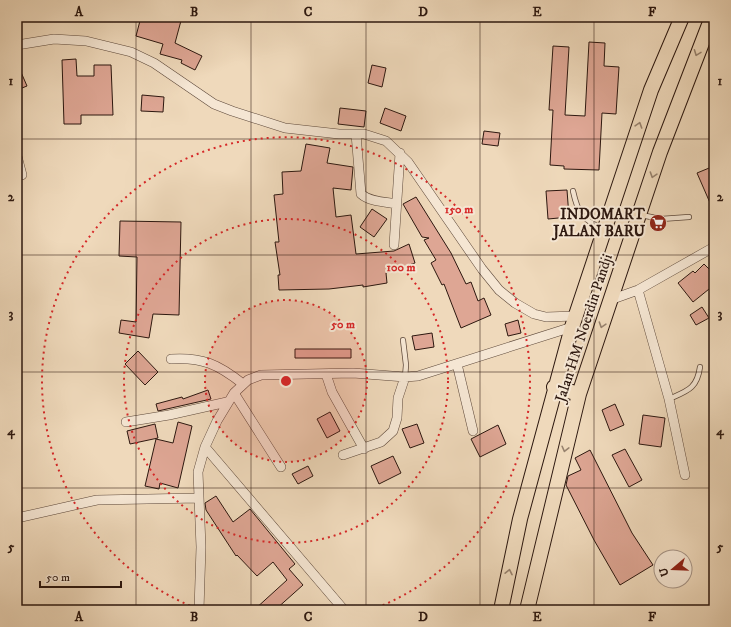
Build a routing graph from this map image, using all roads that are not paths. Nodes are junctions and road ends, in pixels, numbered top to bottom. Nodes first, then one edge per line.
1 (682, 17) edge
2 (712, 17) edge
3 (17, 45) edge
4 (356, 134) junction
5 (400, 153) junction
6 (17, 156) edge
7 (22, 175) dead end
8 (573, 191) dead end
9 (397, 204) junction
10 (646, 216) junction
11 (689, 217) dead end
12 (605, 230) junction
13 (394, 245) dead end
14 (714, 248) edge
15 (638, 290) junction
16 (610, 300) junction
17 (573, 322) junction
18 (403, 340) dead end
19 (171, 359) dead end
20 (458, 364) junction
21 (700, 367) dead end
22 (326, 374) junction
23 (405, 376) junction
24 (243, 384) junction
25 (554, 387) junction
26 (234, 393) junction
27 (579, 394) junction
28 (669, 400) junction
29 (227, 402) junction
30 (126, 422) dead end
31 (473, 431) dead end
32 (205, 447) junction
33 (364, 449) junction
34 (343, 455) dead end
35 (281, 467) dead end
36 (685, 475) dead end
37 (198, 498) junction
38 (17, 518) edge
39 (199, 610) edge
40 (344, 610) edge
41 (501, 610) edge
42 (527, 610) edge

12 -> 1 main road, Jalan HM Noerdin Pandji
2 -> 10 main road, Jalan HM Noerdin Pandji
3 - 4 street
4 - 5 street
4 - 9 street
5 - 9 street
5 - 17 street
6 - 7 street
8 - 12 lane
9 - 13 street
10 - 11 lane
10 - 16 main road, Jalan HM Noerdin Pandji
12 - 17 main road, Jalan HM Noerdin Pandji
14 - 15 street
15 - 16 street
15 - 28 street
16 -> 27 main road, Jalan HM Noerdin Pandji
17 - 20 street
17 - 25 main road, Jalan HM Noerdin Pandji
18 - 23 lane
19 - 24 street
20 - 23 street
20 - 31 street
21 - 28 lane
22 - 23 street
22 - 24 street
22 - 33 street
23 - 33 street
24 - 26 street
25 - 27 main road
41 -> 25 main road, Jalan HM Noerdin Pandji
26 - 29 street
26 - 35 street
27 -> 42 main road, Jalan HM Noerdin Pandji
28 - 36 street
29 - 30 street
29 - 32 street
32 - 37 street
32 - 40 street
33 - 34 street
37 - 38 street
37 - 39 street

